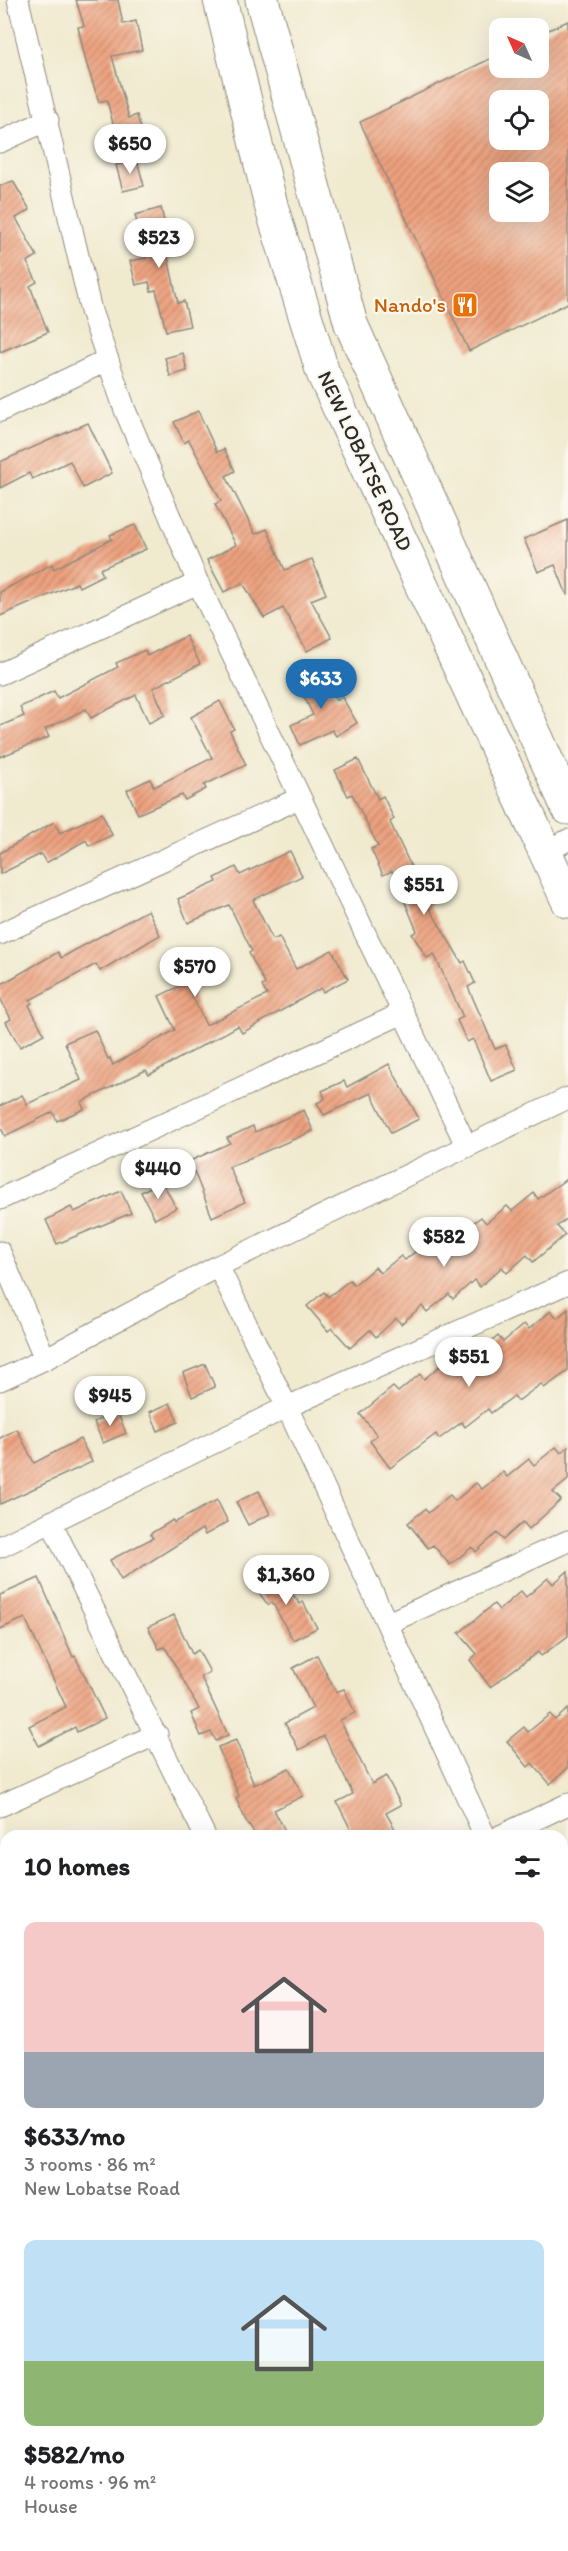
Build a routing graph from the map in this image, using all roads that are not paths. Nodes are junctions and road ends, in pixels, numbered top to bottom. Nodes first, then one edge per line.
1 (18, 0) edge
2 (220, 0) edge
3 (262, 0) edge
4 (48, 120) junction
5 (0, 142) edge
6 (108, 360) junction
7 (0, 411) edge
8 (198, 583) junction
9 (0, 674) edge
10 (522, 710) junction
11 (568, 756) edge
12 (300, 798) junction
13 (568, 808) edge
14 (557, 846) edge
15 (566, 890) edge
16 (0, 934) edge
17 (403, 1013) junction
18 (568, 1098) edge
19 (466, 1145) junction
20 (0, 1199) edge
21 (0, 1252) edge
22 (218, 1266) junction
23 (568, 1283) edge
24 (45, 1359) junction
25 (0, 1380) edge
26 (288, 1407) junction
27 (51, 1522) junction
28 (568, 1541) edge
29 (0, 1547) edge
30 (388, 1623) junction
31 (157, 1734) junction
32 (568, 1804) edge
33 (0, 1806) edge
34 (202, 1830) edge
35 (482, 1830) edge
36 (513, 1830) edge

1 - 4 street
2 - 14 main road, NEW LOBATSE ROAD
3 - 10 main road, NEW LOBATSE ROAD
4 - 5 street
4 - 6 street
6 - 7 street
6 - 8 street
8 - 9 street
8 - 12 street
10 - 11 main road
10 - 13 main road, NEW LOBATSE ROAD
12 - 16 street
12 - 17 street
14 - 15 main road, NEW LOBATSE ROAD
17 - 19 street
17 - 20 street
18 - 19 street
19 - 22 street
21 - 24 street
22 - 24 street
22 - 26 street
23 - 26 street
24 - 25 street
26 - 27 street
26 - 30 street
27 - 29 street
27 - 31 street
28 - 30 street
30 - 35 street
31 - 33 street
31 - 34 street
32 - 36 street

